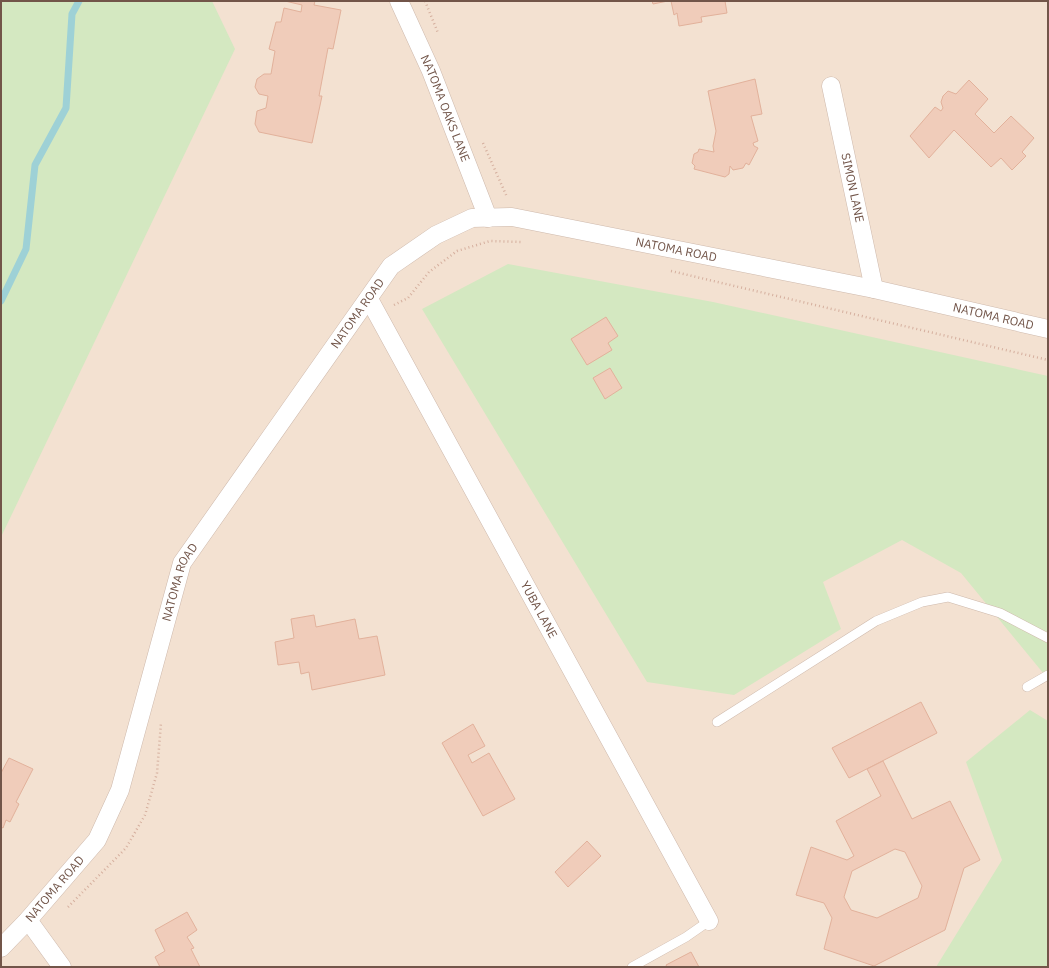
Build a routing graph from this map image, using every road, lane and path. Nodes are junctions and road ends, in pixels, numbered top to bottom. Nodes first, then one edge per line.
1 (398, 1) edge
2 (831, 86) dead end
3 (488, 218) junction
4 (524, 242) dead end
5 (668, 271) dead end
6 (874, 289) junction
7 (374, 307) junction
8 (1048, 329) edge
9 (1048, 360) edge
10 (1048, 638) edge
11 (1048, 675) edge
12 (1028, 687) dead end
13 (161, 718) dead end
14 (717, 722) dead end
15 (68, 908) dead end
16 (28, 920) junction
17 (709, 921) joint
18 (1, 948) edge
19 (62, 967) edge
20 (632, 967) edge

1 - 3 street, NATOMA OAKS LANE
2 - 6 street, SIMON LANE
3 - 6 street, NATOMA ROAD
3 - 7 street, NATOMA ROAD
4 - 7 path
5 - 9 path
6 - 8 street, NATOMA ROAD
7 - 16 street, NATOMA ROAD
7 - 17 street, YUBA LANE
10 - 14 lane
11 - 12 lane
13 - 15 path
16 - 18 street, NATOMA ROAD
16 - 19 street
17 - 20 lane

